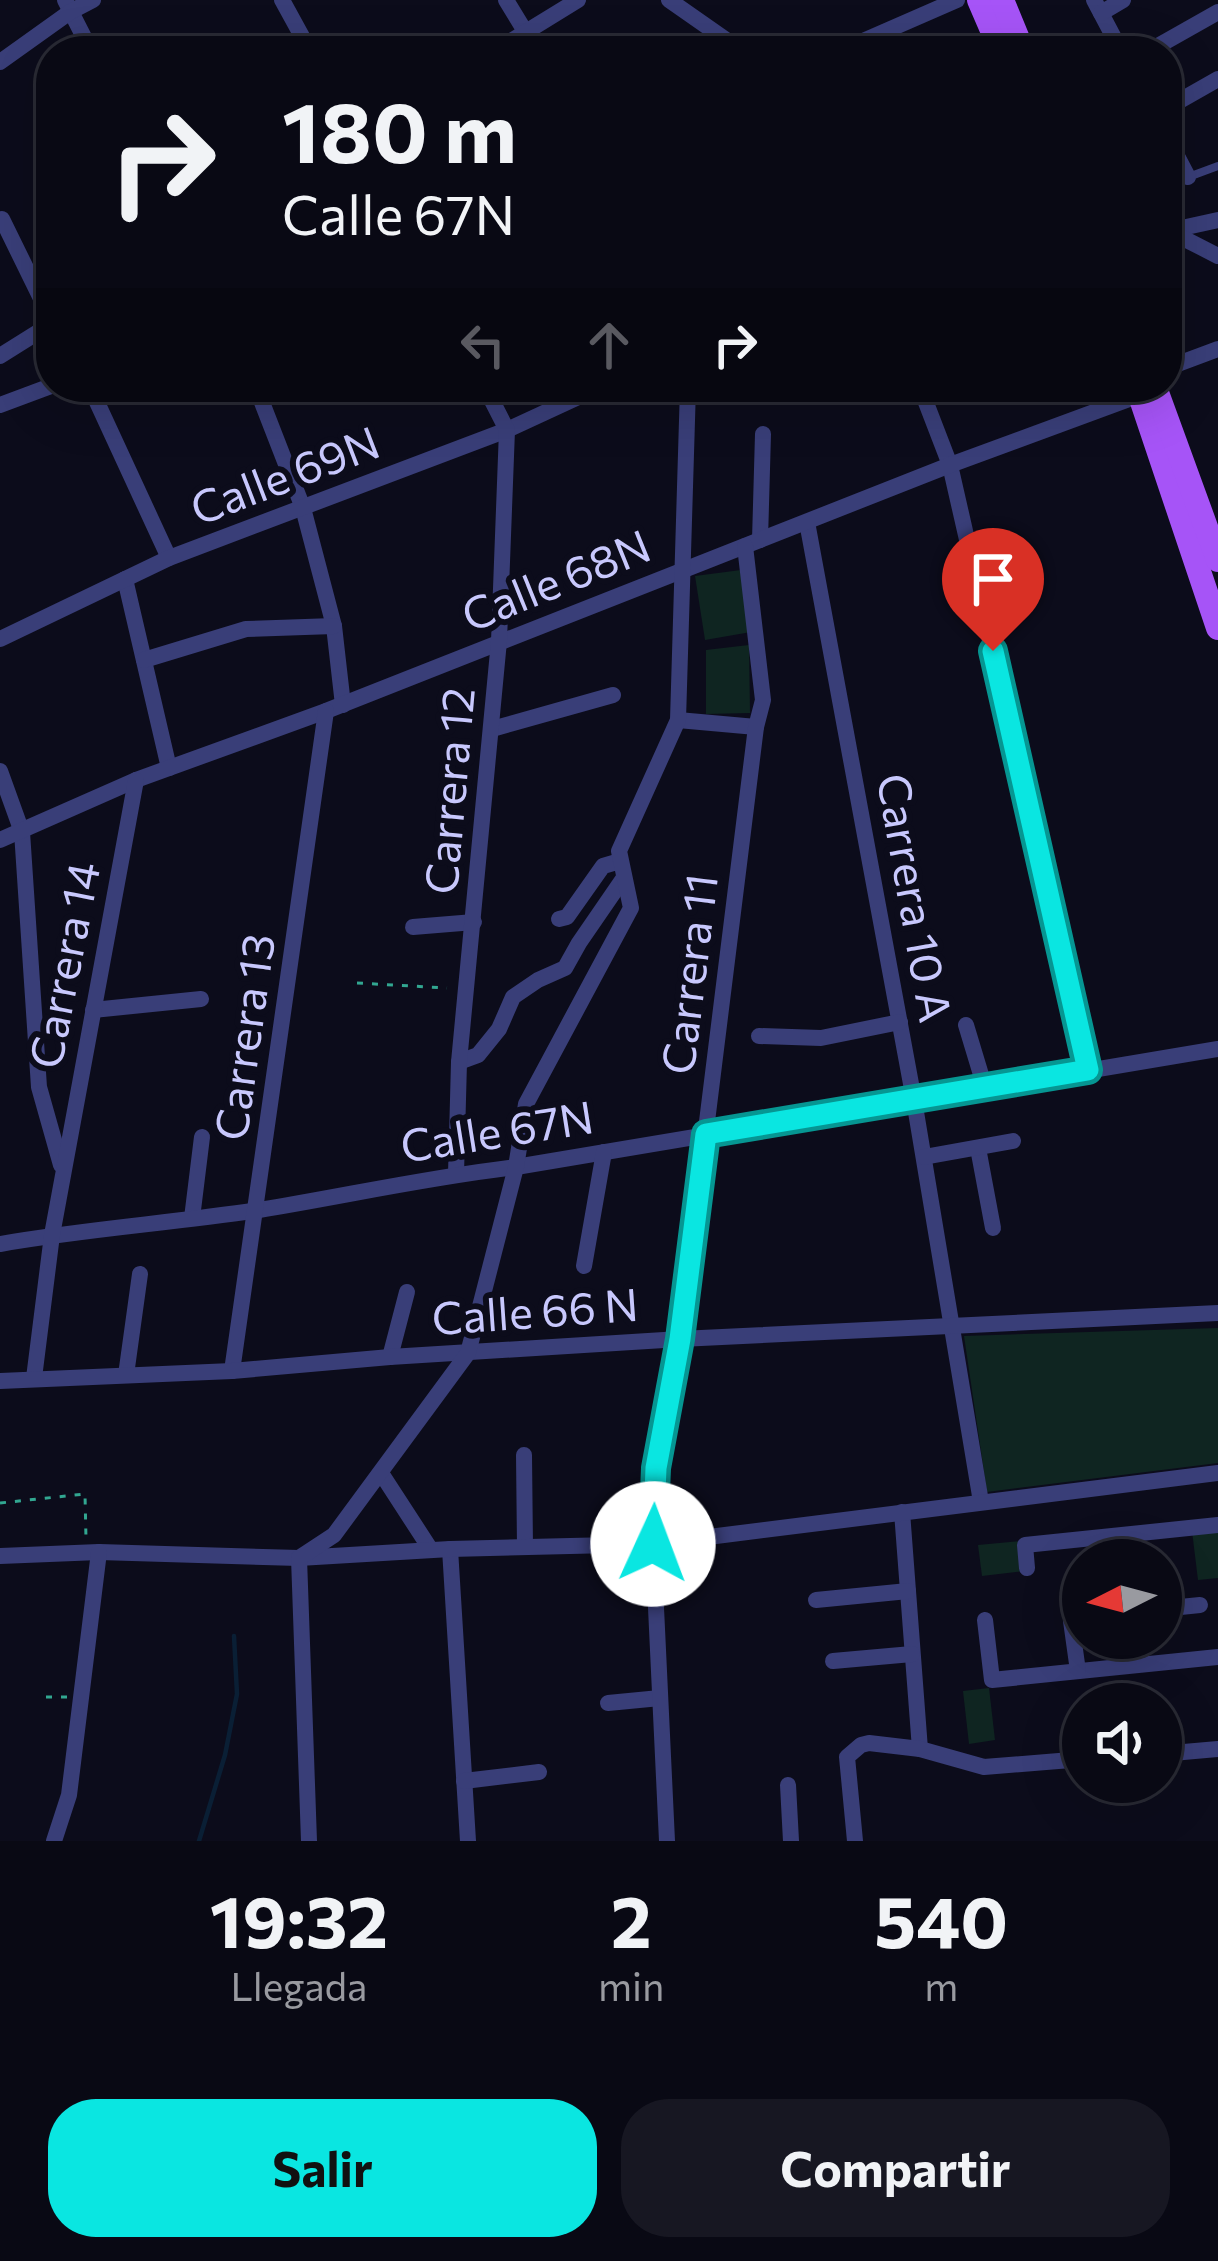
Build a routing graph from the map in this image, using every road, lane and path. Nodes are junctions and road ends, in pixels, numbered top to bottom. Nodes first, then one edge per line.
1 (93, 0) edge
2 (282, 0) edge
3 (506, 0) edge
4 (578, 0) edge
5 (669, 0) edge
6 (957, 0) edge
7 (979, 0) edge
8 (1002, 0) edge
9 (1123, 0) edge
10 (68, 6) edge
11 (1098, 6) edge
12 (1218, 12) edge
13 (526, 32) junction
14 (83, 36) edge
15 (302, 36) edge
16 (519, 36) edge
17 (528, 36) edge
18 (721, 36) edge
19 (874, 36) edge
20 (995, 36) edge
21 (1017, 36) edge
22 (1113, 36) edge
23 (1176, 36) edge
24 (0, 62) edge
25 (1218, 79) edge
26 (1182, 99) edge
27 (1182, 166) edge
28 (1218, 166) edge
29 (1188, 177) joint
30 (2, 219) edge
31 (1218, 220) edge
32 (1182, 228) edge
33 (1182, 238) edge
34 (1218, 256) edge
35 (36, 290) edge
36 (36, 332) edge
37 (1218, 350) edge
38 (0, 356) edge
39 (1182, 363) edge
40 (36, 392) edge
41 (97, 402) edge
42 (262, 402) edge
43 (493, 402) edge
44 (550, 402) edge
45 (566, 402) edge
46 (687, 402) edge
47 (926, 402) edge
48 (1113, 402) edge
49 (1148, 402) edge
50 (1149, 402) edge
51 (0, 405) edge
52 (553, 408) junction
53 (507, 430) junction
54 (763, 434) dead end
55 (950, 465) junction
56 (303, 508) junction
57 (807, 522) junction
58 (752, 543) junction
59 (169, 558) junction
60 (1218, 560) edge
61 (681, 570) junction
62 (125, 579) junction
63 (334, 626) junction
64 (1218, 628) edge
65 (0, 640) edge
66 (500, 641) junction
67 (144, 660) junction
68 (613, 695) dead end
69 (334, 708) junction
70 (678, 720) junction
71 (756, 727) junction
72 (491, 729) junction
73 (169, 768) junction
74 (0, 771) edge
75 (136, 780) junction
76 (22, 832) junction
77 (0, 840) edge
78 (622, 870) junction
79 (560, 919) dead end
80 (474, 922) junction
81 (413, 927) dead end
82 (357, 983) dead end
83 (467, 989) junction
84 (201, 998) dead end
85 (93, 1010) junction
86 (900, 1022) junction
87 (966, 1024) dead end
88 (759, 1036) dead end
89 (1218, 1049) edge
90 (459, 1062) junction
91 (1088, 1070) junction
92 (985, 1088) junction
93 (914, 1100) junction
94 (706, 1134) junction
95 (202, 1137) dead end
96 (1013, 1141) dead end
97 (978, 1148) junction
98 (604, 1152) junction
99 (924, 1157) junction
100 (516, 1167) junction
101 (63, 1171) junction
102 (456, 1174) junction
103 (257, 1210) junction
104 (192, 1218) junction
105 (993, 1228) dead end
106 (52, 1235) junction
107 (0, 1244) edge
108 (584, 1266) dead end
109 (140, 1274) dead end
110 (407, 1292) dead end
111 (1218, 1312) edge
112 (951, 1324) junction
113 (680, 1339) junction
114 (468, 1353) junction
115 (390, 1357) junction
116 (232, 1371) junction
117 (126, 1375) junction
118 (34, 1378) junction
119 (0, 1381) edge
120 (524, 1455) dead end
121 (381, 1473) junction
122 (1218, 1473) edge
123 (981, 1502) junction
124 (0, 1503) edge
125 (902, 1513) junction
126 (1218, 1525) edge
127 (1132, 1535) junction
128 (1097, 1538) joint
129 (1132, 1539) edge
130 (653, 1544) junction
131 (525, 1547) junction
132 (440, 1549) junction
133 (93, 1553) junction
134 (0, 1556) edge
135 (299, 1558) junction
136 (1027, 1568) dead end
137 (908, 1591) junction
138 (816, 1600) dead end
139 (1199, 1605) dead end
140 (1182, 1607) edge
141 (985, 1620) dead end
142 (912, 1654) junction
143 (1218, 1658) edge
144 (1078, 1659) edge
145 (833, 1661) dead end
146 (1078, 1671) junction
147 (46, 1697) dead end
148 (81, 1697) junction
149 (660, 1698) junction
150 (608, 1703) dead end
151 (920, 1749) junction
152 (1218, 1749) edge
153 (1182, 1752) edge
154 (1062, 1761) edge
155 (539, 1772) dead end
156 (464, 1781) junction
157 (788, 1785) dead end
158 (55, 1841) edge
159 (309, 1841) edge
160 (468, 1841) edge
161 (667, 1841) edge
162 (790, 1841) edge
163 (855, 1841) edge

1 - 10 street
2 - 15 street
3 - 13 street
4 - 13 street
5 - 18 street
6 - 19 street
7 - 20 main road
8 - 21 main road
9 - 11 street
10 - 14 street
10 - 24 street
11 - 22 street
12 - 23 street
13 - 16 street
13 - 17 street
25 - 26 street
27 - 29 street
28 - 29 lane
30 - 35 street
31 - 32 street
33 - 34 street
36 - 38 street
37 - 39 street
40 - 51 street
41 - 59 street
42 - 56 street, Carrera 13
43 - 53 street, Carrera 12
44 - 52 street
45 - 52 street, Calle 69N
46 - 61 street
47 - 55 street
48 - 55 street, Calle 68N
49 - 64 main road
50 - 60 main road
52 - 53 street, Calle 69N
53 - 56 street, Calle 69N
53 - 66 street, Carrera 12
54 - 58 street, Carrera 11
55 - 57 street, Calle 68N
55 - 91 street
56 - 59 street, Calle 69N
56 - 63 street, Carrera 13
57 - 58 street, Calle 68N
57 - 86 street, Carrera 10 A
58 - 61 street, Calle 68N
58 - 71 street, Carrera 11
59 - 62 street, Calle 69N
61 - 66 street, Calle 68N
61 - 70 street
62 - 65 street, Calle 69N
62 - 67 street
63 - 67 street
63 - 69 street, Carrera 13
66 - 69 street, Calle 68N
66 - 72 street, Carrera 12
67 - 73 street
68 - 72 street
69 - 73 street, Calle 68N
69 - 103 street, Carrera 13
70 - 71 street
70 - 78 street
71 - 94 street, Carrera 11
72 - 80 street, Carrera 12
73 - 75 street, Calle 68N
74 - 76 street
75 - 76 street, Calle 68N
75 - 85 street, Carrera 14
76 - 77 street, Calle 68N
76 - 101 street
78 - 79 street
78 - 90 street
78 - 100 street
80 - 81 street
80 - 83 street, Carrera 12
82 - 83 path
83 - 90 street, Carrera 12
84 - 85 street
85 - 101 street, Carrera 14
86 - 88 street
86 - 93 street, Carrera 10 A
87 - 92 street
89 - 91 street, Calle 67N
90 - 102 street, Carrera 12
91 - 92 street, Calle 67N
92 - 93 street, Calle 67N
93 - 94 street, Calle 67N
93 - 99 street, Carrera 10 A
94 - 98 street, Calle 67N
94 - 113 street, Carrera 11
95 - 104 street
96 - 97 street
97 - 99 street
97 - 105 street
98 - 100 street, Calle 67N
98 - 108 street
99 - 112 street, Carrera 10 A
100 - 102 street, Calle 67N
100 - 114 street
101 - 106 street, Carrera 14
102 - 103 street, Calle 67N
103 - 104 street, Calle 67N
103 - 116 street, Carrera 13
104 - 106 street, Calle 67N
106 - 107 street, Calle 67N
106 - 118 street, Carrera 14
109 - 117 street
110 - 115 street
111 - 112 street, Calle 66 N
112 - 113 street, Calle 66 N
112 - 123 street, Carrera 10 A
113 - 114 street, Calle 66 N
113 - 130 street, Carrera 11
114 - 115 street, Calle 66 N
114 - 121 street
115 - 116 street, Calle 66 N
116 - 117 street, Calle 66 N
117 - 118 street, Calle 66 N
118 - 119 street, Calle 66 N
120 - 131 street
121 - 132 street
121 - 135 street
122 - 123 street
123 - 125 street
124 - 133 path
125 - 130 street
125 - 137 street
126 - 127 street
127 - 128 street
127 - 129 street
128 - 136 street
130 - 131 street
130 - 149 street, Carrera 11
131 - 132 street
132 - 135 street
132 - 156 street
133 - 134 street
133 - 135 street
133 - 148 street
135 - 159 street
137 - 138 street
137 - 142 street
139 - 140 street
141 - 146 street
142 - 145 street
142 - 151 street
143 - 146 street
144 - 146 street
147 - 148 path
148 - 158 street
149 - 150 street
149 - 161 street, Carrera 11
151 - 154 street
151 - 163 street
152 - 153 street
155 - 156 street
156 - 160 street
157 - 162 street

